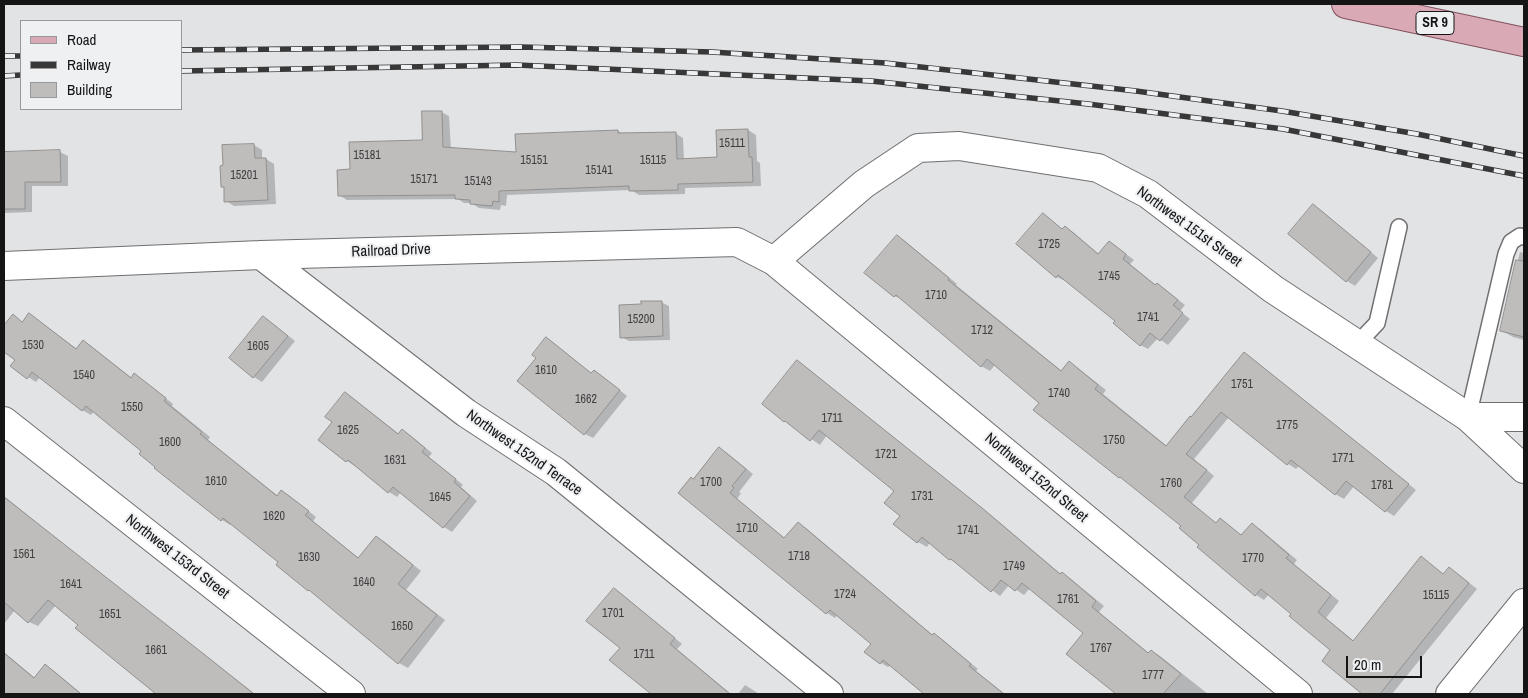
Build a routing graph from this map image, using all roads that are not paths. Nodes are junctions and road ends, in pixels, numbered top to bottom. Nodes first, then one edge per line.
1 (1346, 4) edge
2 (1524, 42) edge
3 (1399, 227) dead end
4 (1524, 237) edge
5 (261, 255) junction
6 (774, 261) junction
7 (4, 266) edge
8 (1357, 344) junction
9 (1468, 417) junction
10 (1524, 417) edge
11 (4, 421) edge
12 (1524, 469) edge
13 (1524, 604) edge
14 (350, 694) edge
15 (829, 694) edge
16 (1298, 694) edge
17 (1450, 694) edge

1 - 2 main road, SR 9
3 - 8 lane
4 - 9 lane
5 - 6 street, Railroad Drive
5 - 7 street, Railroad Drive
5 - 15 street, Northwest 152nd Terrace
6 - 8 street, Northwest 151st Street
6 - 16 street, Northwest 152nd Street
8 - 9 street, Northwest 151st Street
9 - 10 street
9 - 12 street, Northwest 151st Street
11 - 14 street, Northwest 153rd Street
13 - 17 street

